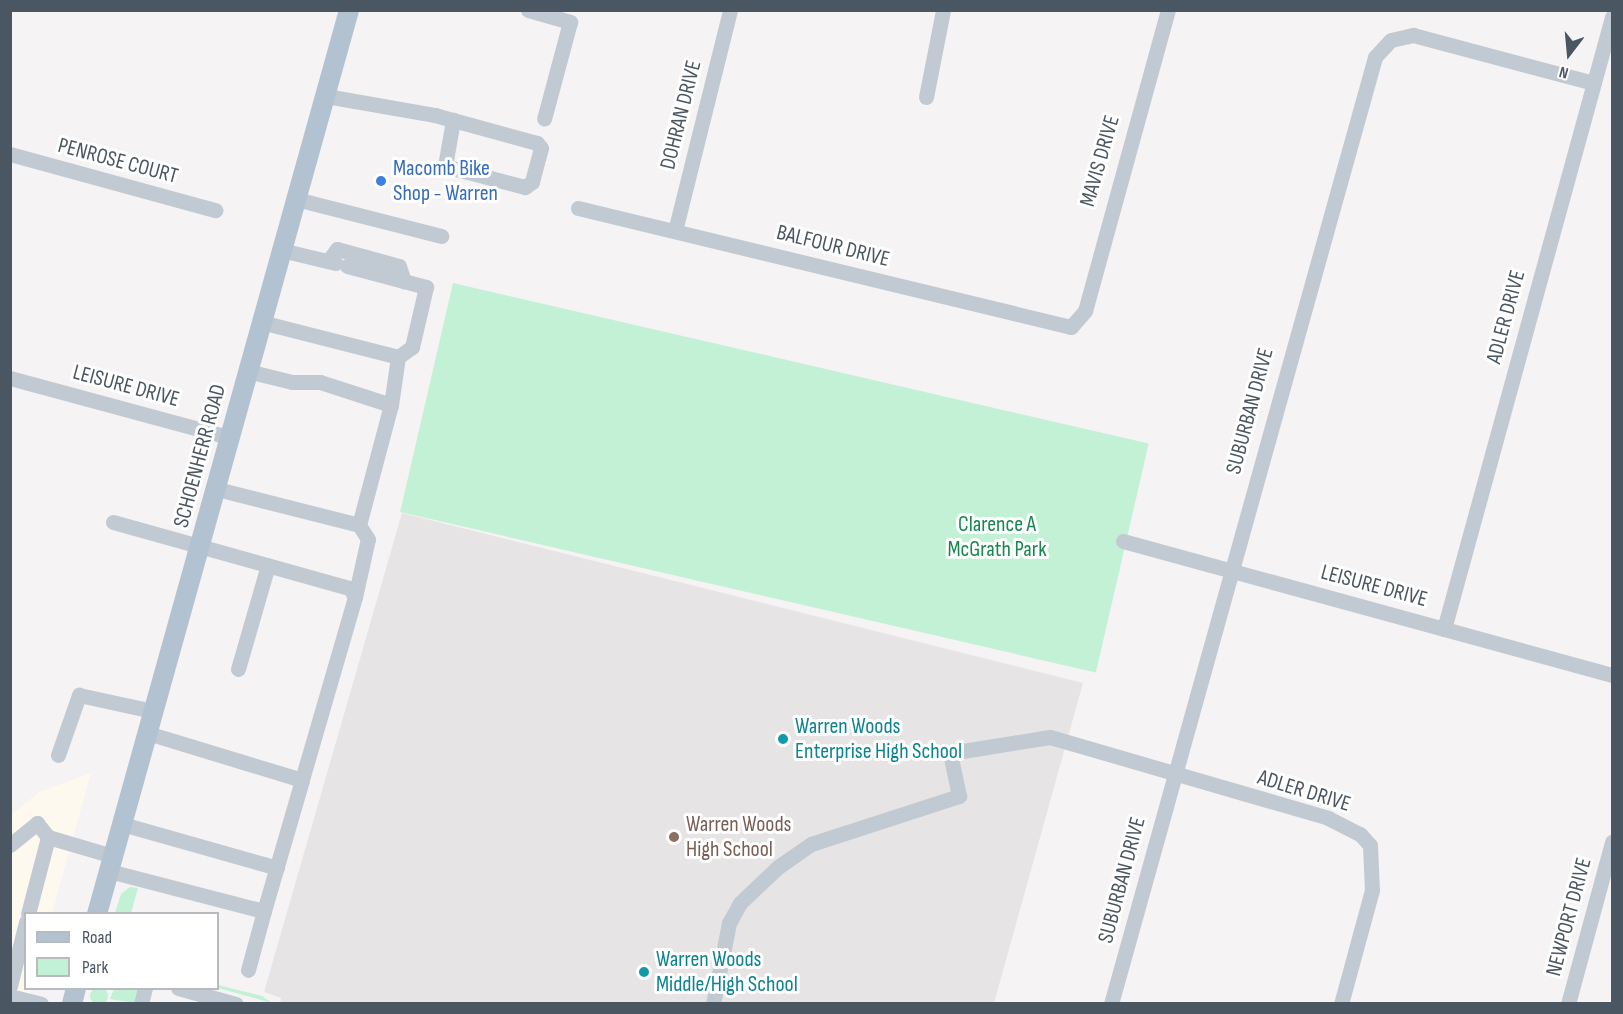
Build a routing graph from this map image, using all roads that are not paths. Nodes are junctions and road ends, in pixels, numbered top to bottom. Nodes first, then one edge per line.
1 (349, 10) edge
2 (528, 10) edge
3 (730, 10) edge
4 (943, 10) edge
5 (1168, 10) edge
6 (571, 16) edge
7 (1612, 16) edge
8 (1594, 83) junction
9 (326, 96) junction
10 (926, 97) dead end
11 (544, 119) dead end
12 (453, 120) junction
13 (10, 154) edge
14 (296, 199) junction
15 (578, 208) dead end
16 (215, 210) dead end
17 (675, 231) junction
18 (441, 236) dead end
19 (281, 250) junction
20 (261, 322) junction
21 (1077, 323) joint
22 (398, 357) junction
23 (248, 371) junction
24 (10, 378) edge
25 (391, 405) junction
26 (229, 436) junction
27 (217, 489) junction
28 (113, 522) dead end
29 (359, 525) junction
30 (1123, 541) dead end
31 (201, 543) junction
32 (268, 565) junction
33 (1230, 570) junction
34 (355, 597) junction
35 (1444, 629) junction
36 (238, 669) dead end
37 (1612, 675) edge
38 (153, 711) junction
39 (147, 733) junction
40 (58, 755) dead end
41 (1175, 773) junction
42 (302, 780) junction
43 (122, 824) junction
44 (48, 837) junction
45 (1612, 843) edge
46 (10, 845) edge
47 (111, 863) junction
48 (277, 868) junction
49 (264, 911) junction
50 (29, 912) edge
51 (98, 912) edge
52 (24, 926) edge
53 (14, 946) edge
54 (248, 969) dead end
55 (10, 986) edge
56 (185, 990) edge
57 (10, 996) edge
58 (41, 1004) edge
59 (236, 1004) edge
60 (713, 1004) edge
61 (1111, 1004) edge
62 (1341, 1004) edge
63 (1568, 1004) edge

1 - 9 main road, SCHOENHERR ROAD
2 - 6 street
3 - 17 street, DOHRAN DRIVE
4 - 10 street
5 - 21 street, MAVIS DRIVE
6 - 11 street
7 - 8 street, ADLER DRIVE
8 - 33 street, SUBURBAN DRIVE
8 - 35 street, ADLER DRIVE
9 - 12 street
9 - 14 main road, SCHOENHERR ROAD
12 - 12 street
13 - 16 street, PENROSE COURT
14 - 18 street
14 - 19 main road, SCHOENHERR ROAD
15 - 17 street, BALFOUR DRIVE
17 - 21 street, BALFOUR DRIVE
19 - 20 main road, SCHOENHERR ROAD
19 - 22 street
20 - 22 street
20 - 23 main road, SCHOENHERR ROAD
22 - 25 street
23 - 25 street
23 - 26 main road, SCHOENHERR ROAD
24 - 26 street, LEISURE DRIVE
25 - 29 street
26 - 27 main road, SCHOENHERR ROAD
27 - 29 street
27 - 31 main road, SCHOENHERR ROAD
28 - 31 street
29 - 34 street
30 - 33 street, LEISURE DRIVE
31 - 32 street
31 - 38 main road, SCHOENHERR ROAD
32 - 34 street
32 - 36 street
33 - 35 street, LEISURE DRIVE
33 - 41 street, SUBURBAN DRIVE
34 - 42 street
35 - 37 street, LEISURE DRIVE
38 - 39 main road, SCHOENHERR ROAD
38 - 40 street
39 - 42 street
39 - 43 main road, SCHOENHERR ROAD
41 - 60 street, ADLER DRIVE
41 - 61 street, SUBURBAN DRIVE
41 - 62 street, ADLER DRIVE
42 - 48 street
43 - 47 main road, SCHOENHERR ROAD
43 - 48 street
44 - 46 street
44 - 47 street
44 - 50 street
45 - 63 street, NEWPORT DRIVE
47 - 49 street
47 - 51 main road, SCHOENHERR ROAD
48 - 49 street
49 - 54 street
52 - 53 street
53 - 55 street
56 - 59 street
57 - 58 street

